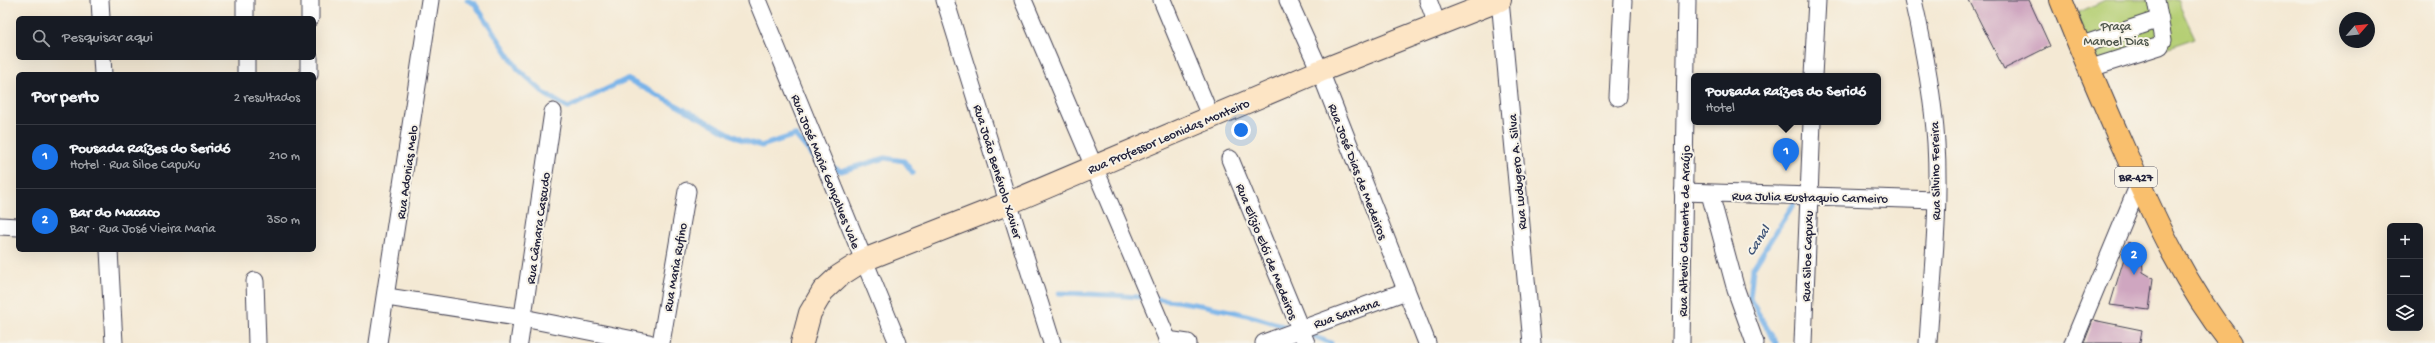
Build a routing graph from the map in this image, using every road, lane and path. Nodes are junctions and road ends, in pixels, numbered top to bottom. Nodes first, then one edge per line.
1 (100, 0) edge
2 (245, 0) edge
3 (310, 0) edge
4 (430, 0) edge
5 (757, 0) edge
6 (945, 0) edge
7 (1023, 0) edge
8 (1162, 0) edge
9 (1288, 0) edge
10 (1428, 0) edge
11 (1500, 0) edge
12 (1623, 0) edge
13 (1687, 0) edge
14 (1816, 0) edge
15 (1913, 0) edge
16 (2061, 0) edge
17 (2156, 0) edge
18 (101, 16) edge
19 (245, 16) edge
20 (310, 16) edge
21 (2160, 19) junction
22 (1437, 24) junction
23 (2079, 46) junction
24 (102, 60) edge
25 (246, 60) edge
26 (309, 60) edge
27 (2088, 69) junction
28 (1320, 70) junction
29 (103, 72) edge
30 (246, 72) edge
31 (309, 72) edge
32 (1814, 73) edge
33 (1618, 97) dead end
34 (553, 112) dead end
35 (1211, 118) junction
36 (1812, 125) edge
37 (1230, 159) dead end
38 (1094, 166) junction
39 (2139, 184) junction
40 (687, 191) dead end
41 (1683, 192) junction
42 (1710, 194) junction
43 (1809, 195) junction
44 (1936, 200) junction
45 (1009, 203) junction
46 (0, 226) edge
47 (16, 227) edge
48 (109, 252) edge
49 (864, 260) junction
50 (254, 280) dead end
51 (1406, 291) junction
52 (387, 297) junction
53 (523, 318) junction
54 (1303, 336) edge
55 (1168, 342) edge
56 (114, 343) edge
57 (257, 343) edge
58 (378, 343) edge
59 (519, 343) edge
60 (648, 343) edge
61 (661, 343) edge
62 (802, 343) edge
63 (898, 343) edge
64 (1052, 343) edge
65 (1188, 343) edge
66 (1264, 343) edge
67 (1427, 343) edge
68 (1532, 343) edge
69 (1681, 343) edge
70 (1755, 343) edge
71 (1803, 343) edge
72 (1928, 343) edge
73 (2073, 343) edge
74 (2231, 343) edge

1 - 18 street
2 - 19 street
3 - 20 street
4 - 52 street, Rua Adonias Melo
5 - 49 street, Rua José Maria Gonçalves Vale
6 - 45 street, Rua João Benévolo Xavier
7 - 38 street
8 - 35 street
9 - 28 street, Rua José Dias de Medeiros
10 - 22 street
11 - 22 main road, Rua Professor Leonidas Monteiro
11 - 68 street, Rua Ludugero A. Silva
12 - 33 street
13 - 41 street, Rua Altevio Clemente de Araújo
14 - 32 street
15 - 44 street, Rua Silvino Fereira
16 - 23 main road, BR-427
17 - 21 street
21 - 23 street
21 - 27 street
22 - 28 main road, Rua Professor Leonidas Monteiro
23 - 27 main road, BR-427
24 - 29 street
25 - 30 street
26 - 31 street
27 - 39 main road, BR-427
28 - 35 main road, Rua Professor Leonidas Monteiro
28 - 51 street, Rua José Dias de Medeiros
34 - 53 street, Rua Câmara Cascudo
35 - 38 main road, Rua Professor Leonidas Monteiro
36 - 43 street, Rua Siloe Capuxu
37 - 54 street, Rua Elízio Elói de Medeiros
38 - 45 main road, Rua Professor Leonidas Monteiro
38 - 55 street
39 - 73 street
39 - 74 main road, BR-427
40 - 61 street, Rua Maria Rufino
41 - 42 street, Rua Julia Eustaquio Carneiro
41 - 69 street, Rua Altevio Clemente de Araújo
42 - 43 street, Rua Julia Eustaquio Carneiro
42 - 70 street
43 - 44 street, Rua Julia Eustaquio Carneiro
43 - 71 street, Rua Siloe Capuxu
44 - 72 street, Rua Silvino Fereira
45 - 49 main road, Rua Professor Leonidas Monteiro
45 - 64 street, Rua João Benévolo Xavier
46 - 47 street
48 - 56 street
49 - 62 main road, Rua Professor Leonidas Monteiro
49 - 63 street, Rua José Maria Gonçalves Vale
50 - 57 street
51 - 54 street, Rua Santana
51 - 67 street, Rua José Dias de Medeiros
52 - 53 street
52 - 58 street, Rua Adonias Melo
53 - 59 street, Rua Câmara Cascudo
53 - 60 street
54 - 66 street, Rua Santana
55 - 65 street

